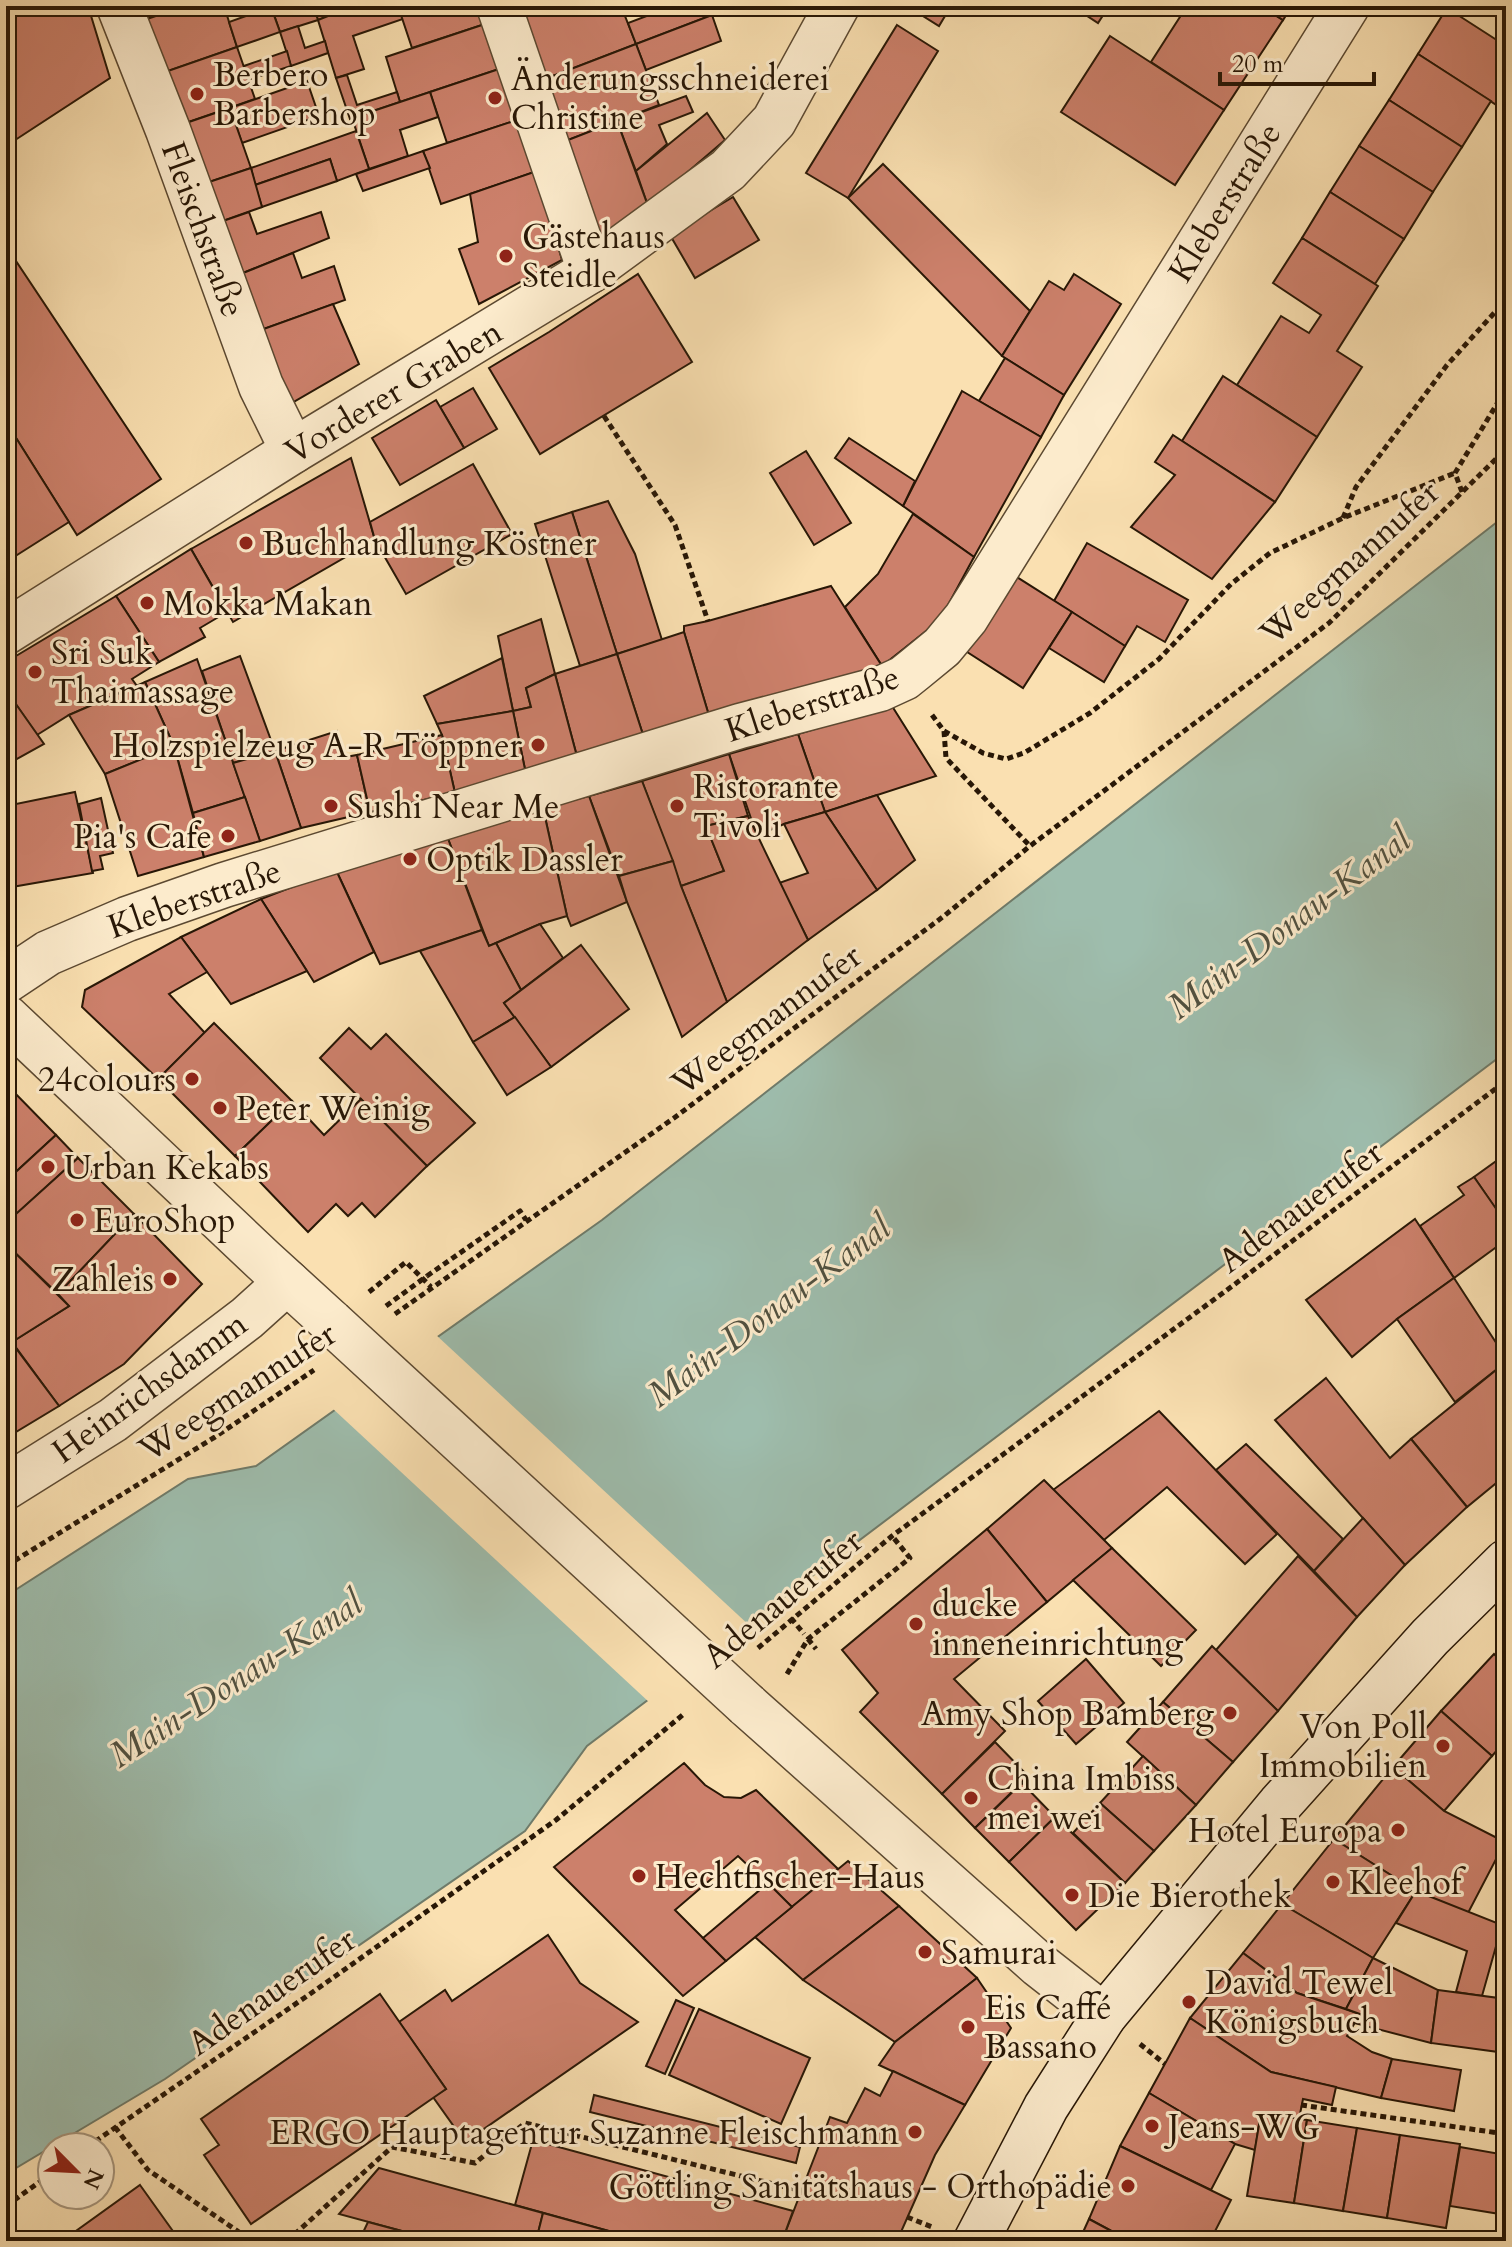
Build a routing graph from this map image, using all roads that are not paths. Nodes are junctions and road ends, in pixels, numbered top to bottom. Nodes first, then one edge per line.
1 (119, 6) edge
2 (499, 6) edge
3 (837, 6) edge
4 (1347, 6) edge
5 (590, 271) junction
6 (293, 451) junction
7 (6, 632) edge
8 (6, 981) edge
9 (6, 1017) edge
10 (287, 1282) junction
11 (6, 1487) edge
12 (1506, 1562) edge
13 (1104, 2016) junction
14 (976, 2241) edge

1 - 6 street, Fleischstraße
2 - 5 street
3 - 5 street, Vorderer Graben
4 - 8 street, Kleberstraße
5 - 6 street, Vorderer Graben
6 - 7 street, Vorderer Graben
9 - 10 street
10 - 11 street, Heinrichsdamm
10 - 13 street, bridge
12 - 13 street
13 - 14 street

